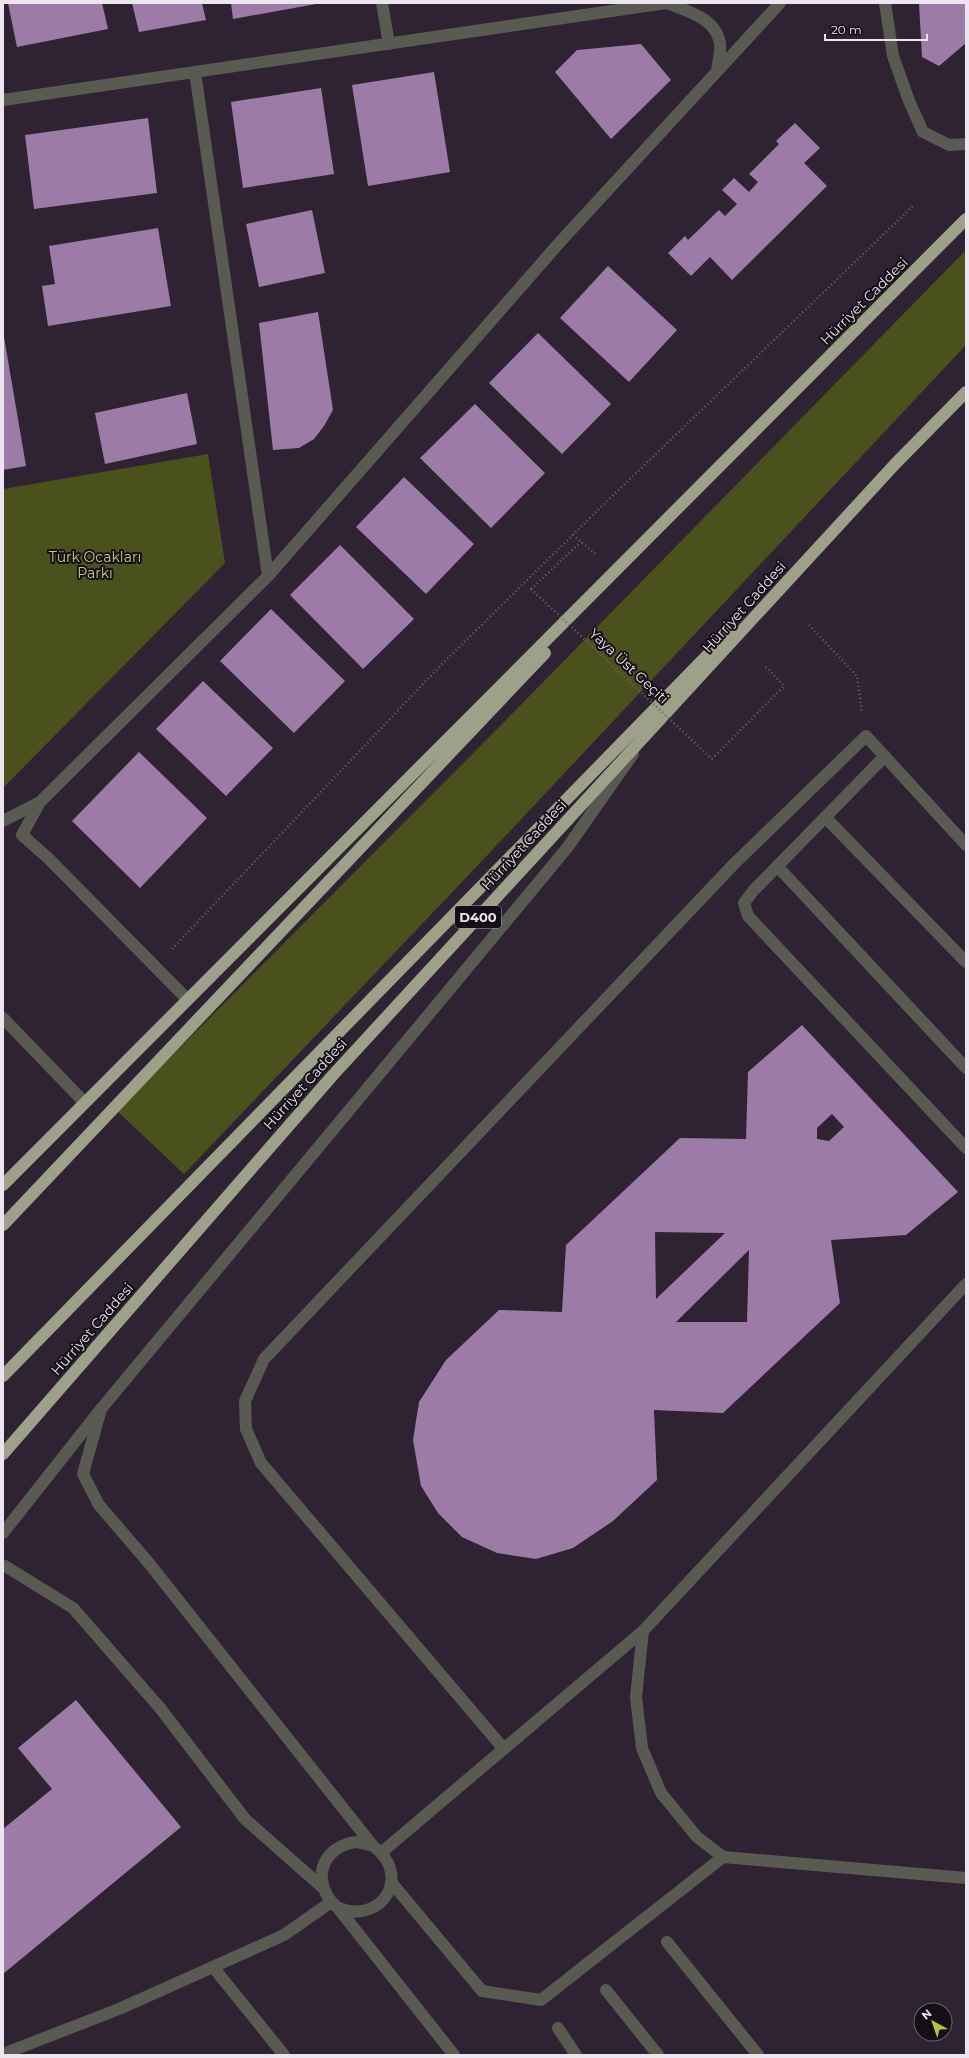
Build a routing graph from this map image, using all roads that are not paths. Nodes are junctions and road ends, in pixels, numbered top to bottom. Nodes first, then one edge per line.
1 (382, 3) edge
2 (667, 3) edge
3 (780, 3) edge
4 (885, 3) edge
5 (389, 44) junction
6 (717, 71) junction
7 (195, 72) junction
8 (3, 100) edge
9 (966, 144) edge
10 (966, 219) edge
11 (966, 392) edge
12 (757, 429) junction
13 (896, 463) junction
14 (268, 576) junction
15 (648, 734) junction
16 (885, 756) junction
17 (40, 802) junction
18 (825, 817) junction
19 (3, 821) edge
20 (966, 845) edge
21 (777, 866) junction
22 (966, 962) edge
23 (187, 999) junction
24 (3, 1018) edge
25 (966, 1068) edge
26 (84, 1102) junction
27 (966, 1148) edge
28 (3, 1185) edge
29 (3, 1225) edge
30 (966, 1284) edge
31 (3, 1376) edge
32 (101, 1409) junction
33 (3, 1454) edge
34 (3, 1533) edge
35 (3, 1566) edge
36 (643, 1631) junction
37 (503, 1748) junction
38 (377, 1849) junction
39 (723, 1857) junction
40 (966, 1878) edge
41 (391, 1882) junction
42 (322, 1887) junction
43 (334, 1905) junction
44 (667, 1942) dead end
45 (213, 1967) junction
46 (606, 1990) dead end
47 (558, 2028) dead end
48 (3, 2054) edge
49 (284, 2055) edge
50 (454, 2055) edge
51 (576, 2055) edge
52 (658, 2055) edge
53 (758, 2055) edge

1 - 5 street
2 - 5 street
2 - 6 street
3 - 6 street
4 - 9 street
5 - 7 street
6 - 14 street
7 - 8 street
7 - 14 street
10 - 12 highway, Hürriyet Caddesi
11 - 13 highway, Hürriyet Caddesi / D400
12 - 23 highway, Hürriyet Caddesi
12 - 29 highway
13 - 15 highway, Hürriyet Caddesi / D400
13 - 31 highway
14 - 17 street
15 - 32 street
15 - 33 highway, Hürriyet Caddesi / D400
16 - 18 street
16 - 20 street
16 - 37 street
17 - 19 street
17 - 23 street
18 - 21 street
18 - 22 street
21 - 25 street
21 - 27 street
23 - 26 highway, Hürriyet Caddesi
24 - 26 street
26 - 28 highway, Hürriyet Caddesi
30 - 36 street
32 - 34 street
32 - 38 street
35 - 42 street
36 - 37 street
36 - 39 street
37 - 38 street
38 - 41 street
38 - 42 street
39 - 40 street
39 - 41 street
41 - 43 street
42 - 43 street
43 - 45 street
43 - 50 street
44 - 53 street
45 - 48 street
45 - 49 street
46 - 52 street
47 - 51 street

